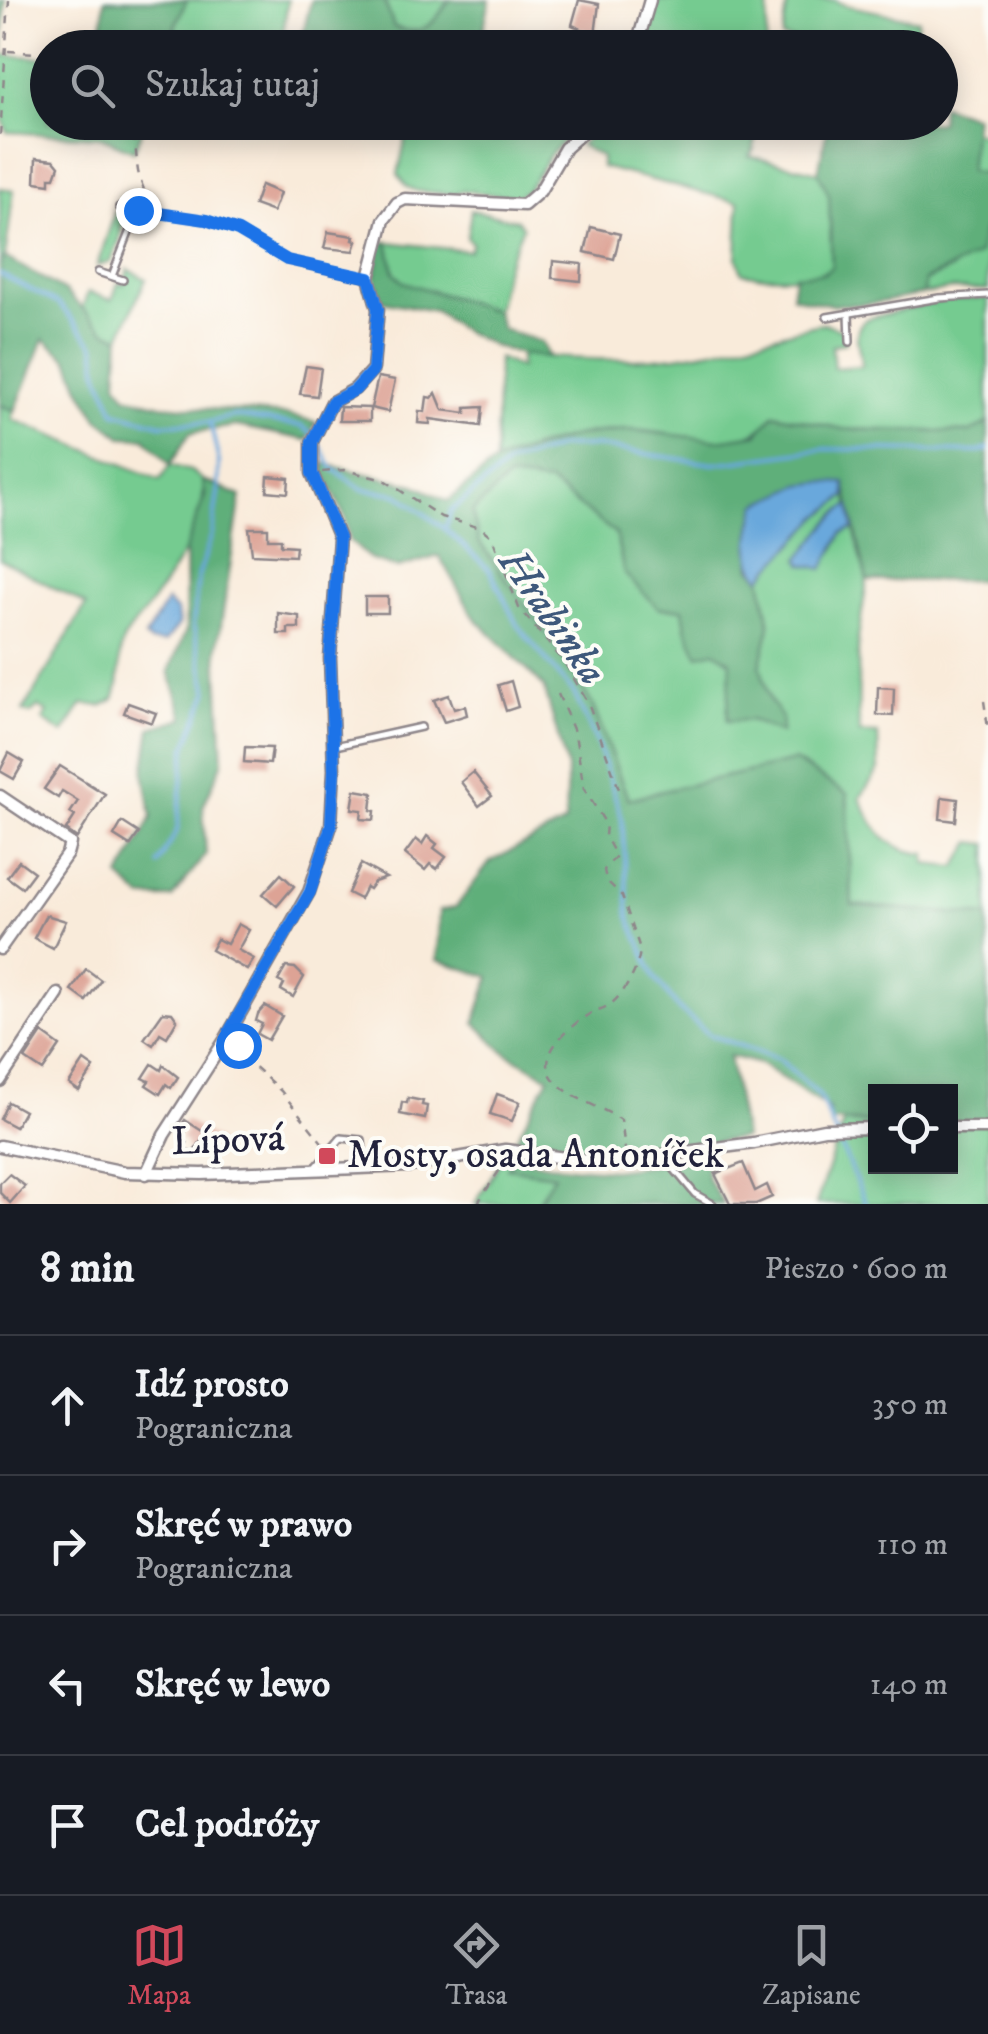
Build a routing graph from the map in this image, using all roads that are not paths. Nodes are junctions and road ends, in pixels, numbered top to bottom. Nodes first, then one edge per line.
1 (650, 0) edge
2 (641, 30) edge
3 (574, 140) edge
4 (119, 207) dead end
5 (138, 210) junction
6 (98, 272) dead end
7 (112, 276) junction
8 (369, 278) junction
9 (123, 280) dead end
10 (988, 295) edge
11 (850, 314) junction
12 (827, 317) dead end
13 (850, 342) dead end
14 (421, 727) dead end
15 (332, 747) junction
16 (0, 796) edge
17 (0, 949) edge
18 (58, 994) dead end
19 (0, 1081) edge
20 (868, 1128) edge
21 (958, 1128) edge
22 (988, 1128) edge
23 (0, 1146) edge
24 (662, 1154) junction
25 (358, 1167) junction
26 (315, 1168) junction
27 (146, 1174) junction
28 (713, 1204) edge

1 - 2 street
3 - 8 street
4 - 5 lane
5 - 7 lane
5 - 8 lane
6 - 7 lane
7 - 9 lane
8 - 15 street
10 - 11 lane
11 - 12 lane
11 - 13 lane
14 - 15 lane
15 - 27 street
16 - 17 street
18 - 19 street
20 - 24 street, Lípová
21 - 22 street
23 - 27 street, Lípová
24 - 25 street, Lípová
24 - 28 lane
25 - 26 street, Lípová
25 - 26 lane
26 - 27 street, Lípová

